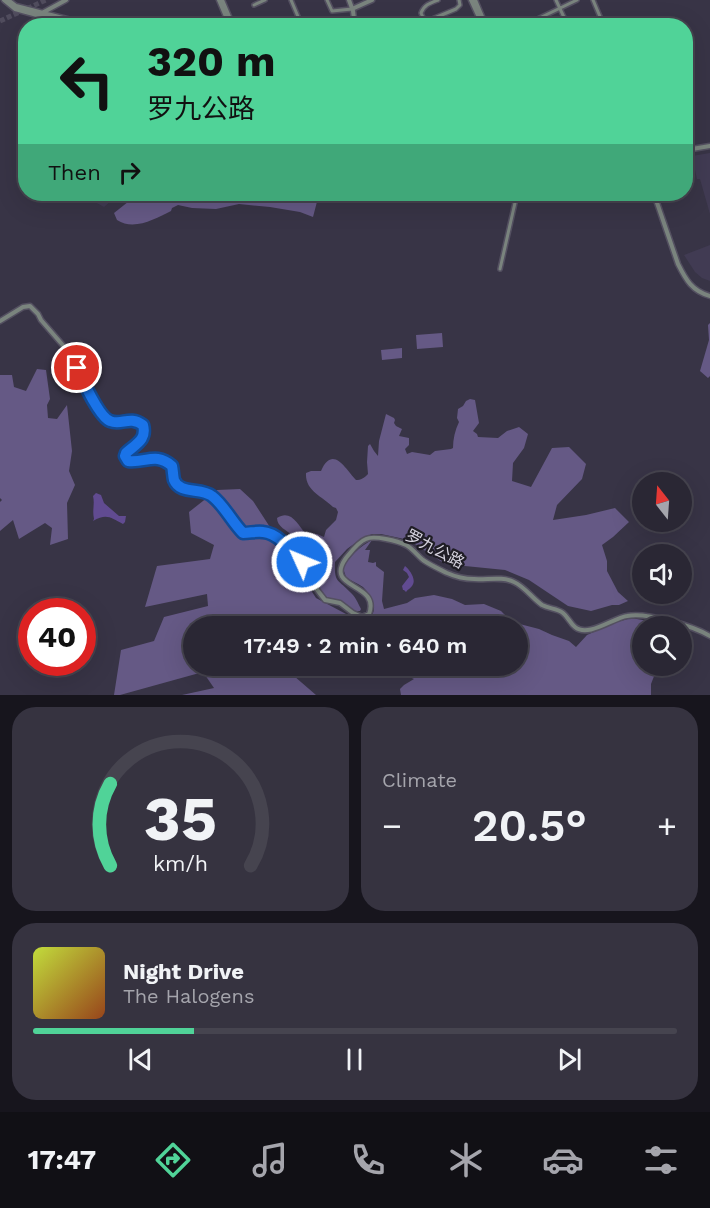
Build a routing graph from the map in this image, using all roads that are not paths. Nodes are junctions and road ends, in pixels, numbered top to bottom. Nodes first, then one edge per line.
1 (6, 0) edge
2 (66, 0) edge
3 (220, 0) edge
4 (265, 0) edge
5 (291, 0) edge
6 (327, 0) edge
7 (349, 0) edge
8 (372, 0) edge
9 (438, 0) edge
10 (459, 0) edge
11 (473, 0) edge
12 (556, 0) edge
13 (577, 0) edge
14 (593, 0) edge
15 (254, 6) dead end
16 (560, 8) junction
17 (352, 9) junction
18 (41, 14) junction
19 (53, 18) edge
20 (59, 18) edge
21 (228, 18) edge
22 (299, 18) edge
23 (354, 18) edge
24 (423, 18) edge
25 (435, 18) edge
26 (481, 18) edge
27 (539, 18) edge
28 (564, 18) edge
29 (601, 18) edge
30 (710, 146) edge
31 (693, 149) edge
32 (515, 201) edge
33 (656, 201) edge
34 (500, 269) dead end
35 (710, 296) edge
36 (0, 321) edge
37 (710, 636) edge

1 - 18 street
2 - 18 street
3 - 21 street
4 - 15 street
5 - 22 street
6 - 17 street
7 - 17 street
8 - 17 street
9 - 24 street
10 - 25 street
11 - 26 street
12 - 16 street
13 - 16 street
14 - 29 street
16 - 27 street
16 - 28 street
17 - 23 street
18 - 19 street
18 - 20 street
30 - 31 street
32 - 34 street
33 - 35 street
36 - 37 street, 罗九公路

